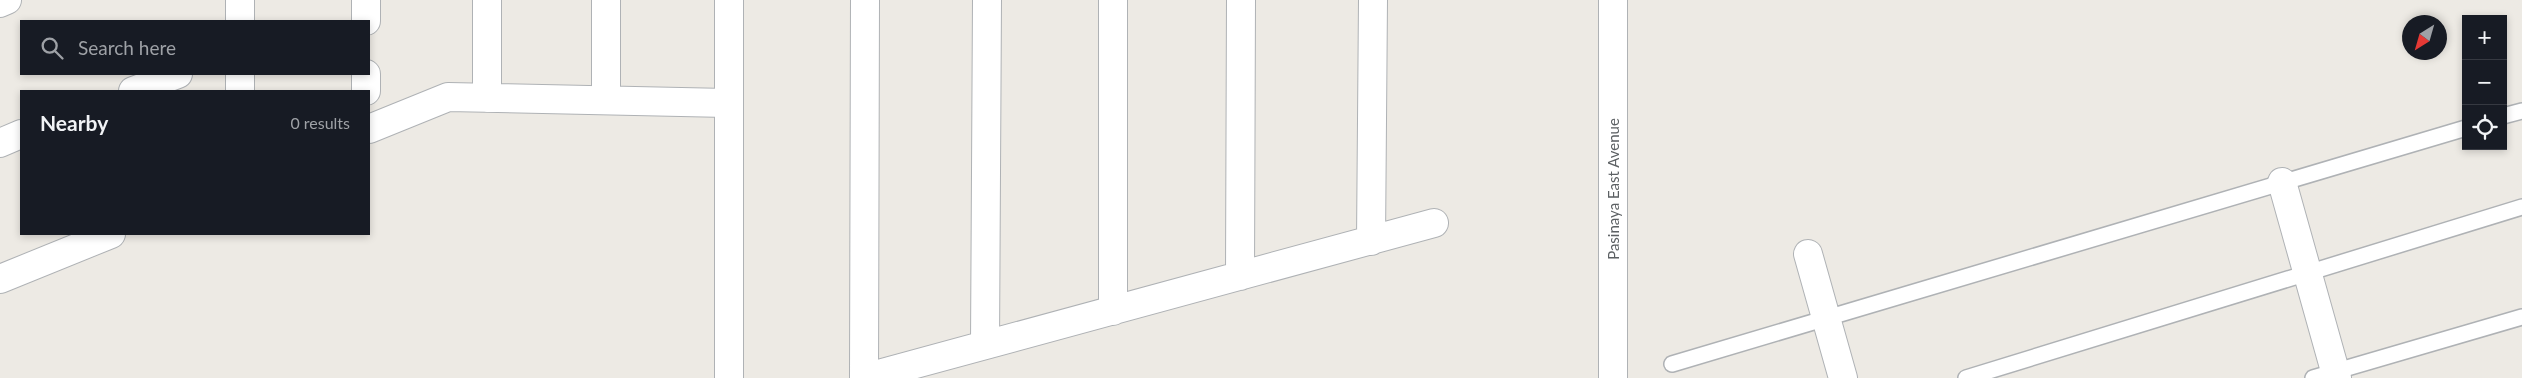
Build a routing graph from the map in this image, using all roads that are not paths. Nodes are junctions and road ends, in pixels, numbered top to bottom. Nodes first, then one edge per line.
1 (7, 0) edge
2 (240, 0) edge
3 (366, 0) edge
4 (486, 0) edge
5 (606, 0) edge
6 (729, 0) edge
7 (865, 0) edge
8 (987, 0) edge
9 (1113, 0) edge
10 (1241, 0) edge
11 (1373, 0) edge
12 (1613, 0) edge
13 (0, 3) edge
14 (240, 20) edge
15 (366, 20) edge
16 (175, 75) edge
17 (240, 75) edge
18 (366, 75) edge
19 (136, 90) edge
20 (240, 90) edge
21 (366, 90) edge
22 (487, 98) junction
23 (606, 100) junction
24 (727, 103) junction
25 (2522, 111) edge
26 (2507, 115) edge
27 (370, 129) edge
28 (2462, 129) edge
29 (20, 134) edge
30 (0, 143) edge
31 (2282, 182) junction
32 (2522, 207) edge
33 (1434, 223) dead end
34 (109, 235) edge
35 (1371, 241) junction
36 (1808, 254) dead end
37 (2307, 273) junction
38 (1240, 276) junction
39 (0, 279) edge
40 (1113, 311) junction
41 (2522, 317) edge
42 (1826, 319) junction
43 (986, 345) junction
44 (1672, 364) dead end
45 (2328, 376) edge
46 (729, 378) edge
47 (864, 378) edge
48 (1613, 378) edge
49 (1843, 378) edge
50 (1966, 378) edge

1 - 13 street
2 - 14 street
3 - 15 street
4 - 22 street
5 - 23 street
6 - 24 street
7 - 47 street
8 - 43 street
9 - 40 street
10 - 38 street
11 - 35 street
12 - 48 street, Pasinaya East Avenue
16 - 19 street
17 - 20 street
18 - 21 street
22 - 23 street
22 - 27 street
23 - 24 street
24 - 46 street
25 - 26 lane
28 - 31 lane
29 - 30 street
31 - 37 street
31 - 42 lane
32 - 37 lane
33 - 35 street
34 - 39 street
35 - 38 street
36 - 42 street
37 - 45 street
37 - 50 lane
38 - 40 street
40 - 43 street
41 - 45 lane
42 - 44 lane
42 - 49 street
43 - 47 street

